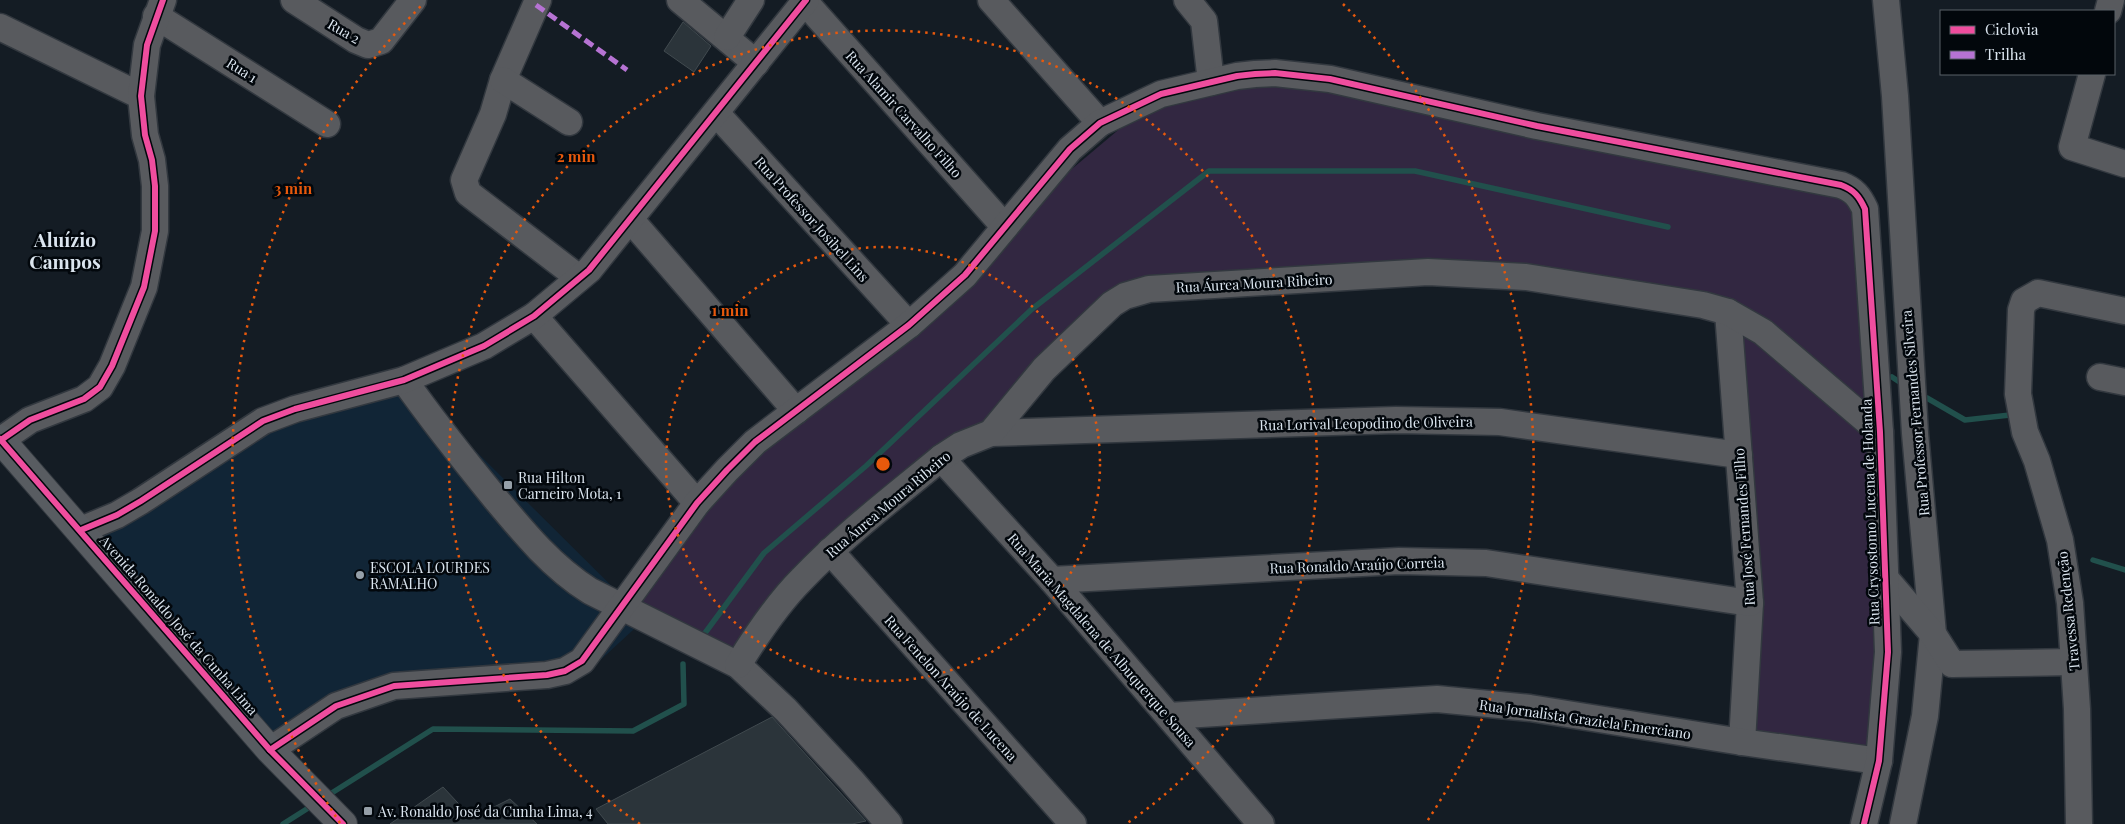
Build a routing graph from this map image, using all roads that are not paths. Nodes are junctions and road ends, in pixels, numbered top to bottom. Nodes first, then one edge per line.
1 (294, 0) edge
2 (413, 0) edge
3 (538, 0) edge
4 (680, 0) edge
5 (751, 0) edge
6 (991, 0) edge
7 (1187, 0) edge
8 (1886, 0) edge
9 (805, 1) edge
10 (159, 5) edge
11 (0, 27) edge
12 (727, 37) junction
13 (756, 63) junction
14 (2092, 75) edge
15 (503, 80) junction
16 (1211, 82) junction
17 (141, 96) junction
18 (716, 113) junction
19 (569, 122) dead end
20 (1100, 123) junction
21 (327, 124) dead end
22 (2125, 164) edge
23 (630, 219) junction
24 (1004, 226) junction
25 (579, 278) junction
26 (2125, 311) edge
27 (1728, 312) junction
28 (534, 316) junction
29 (909, 325) junction
30 (2100, 377) dead end
31 (404, 380) junction
32 (2125, 382) edge
33 (796, 411) junction
34 (1880, 432) junction
35 (991, 433) junction
36 (1, 440) edge
37 (1739, 455) junction
38 (941, 458) junction
39 (698, 503) junction
40 (81, 530) junction
41 (830, 552) junction
42 (1886, 578) junction
43 (1052, 580) junction
44 (1750, 603) junction
45 (621, 607) junction
46 (1933, 634) junction
47 (2073, 662) junction
48 (738, 665) junction
49 (1169, 716) junction
50 (1742, 742) junction
51 (270, 750) junction
52 (1879, 761) junction
53 (344, 824) edge
54 (889, 824) edge
55 (1073, 824) edge
56 (1261, 824) edge
57 (1864, 824) edge
58 (1903, 824) edge
59 (2079, 824) edge

1 - 2 street, Rua 2
3 - 15 street
4 - 12 street
5 - 12 street
6 - 20 street
7 - 16 street
8 - 46 street, Rua Professor Fernandes Silveira
9 - 13 street
9 - 24 street, Rua Alamir Carvalho Filho
10 - 17 street
10 - 21 street, Rua 1
11 - 17 street
12 - 13 street
13 - 18 street
14 - 22 street
15 - 19 street
15 - 25 street
16 - 20 street
16 - 34 street, Rua Crysostomo Lucena de Holanda
17 - 36 street
18 - 23 street
18 - 29 street, Rua Professor Josibel Lins
20 - 24 street
23 - 25 street
23 - 33 street
24 - 29 street
25 - 28 street
26 - 47 street, Travessa Redenção
27 - 34 street, Rua Áurea Moura Ribeiro
27 - 35 street, Rua Áurea Moura Ribeiro
27 - 37 street, Rua José Fernandes Filho
28 - 31 street
28 - 39 street
29 - 33 street
30 - 32 street
31 - 40 street
31 - 45 street
33 - 39 street
34 - 42 street, Rua Crysostomo Lucena de Holanda
35 - 37 street, Rua Lorival Leopodino de Oliveira
35 - 38 street, Rua Áurea Moura Ribeiro
36 - 40 main road, Avenida Ronaldo José da Cunha Lima
37 - 44 street, Rua José Fernandes Filho
38 - 41 street, Rua Áurea Moura Ribeiro
38 - 43 street, Rua Maria Magdalena de Albuquerque Sousa
39 - 45 street
40 - 51 main road, Avenida Ronaldo José da Cunha Lima
41 - 48 street, Rua Áurea Moura Ribeiro
41 - 55 street, Rua Fenelon Araújo de Lucena
42 - 46 street
42 - 52 street, Rua Crysostomo Lucena de Holanda
43 - 44 street, Rua Ronaldo Araújo Correia
43 - 49 street, Rua Maria Magdalena de Albuquerque Sousa
44 - 50 street, Rua José Fernandes Filho
45 - 48 street
45 - 51 street
46 - 47 street
46 - 58 street, Rua Professor Fernandes Silveira
47 - 59 street, Travessa Redenção
48 - 54 street
49 - 50 street, Rua Jornalista Graziela Emerciano
49 - 56 street, Rua Maria Magdalena de Albuquerque Sousa
50 - 52 street, Rua Jornalista Graziela Emerciano
51 - 53 main road, Avenida Ronaldo José da Cunha Lima
52 - 57 street, Rua Crysostomo Lucena de Holanda

